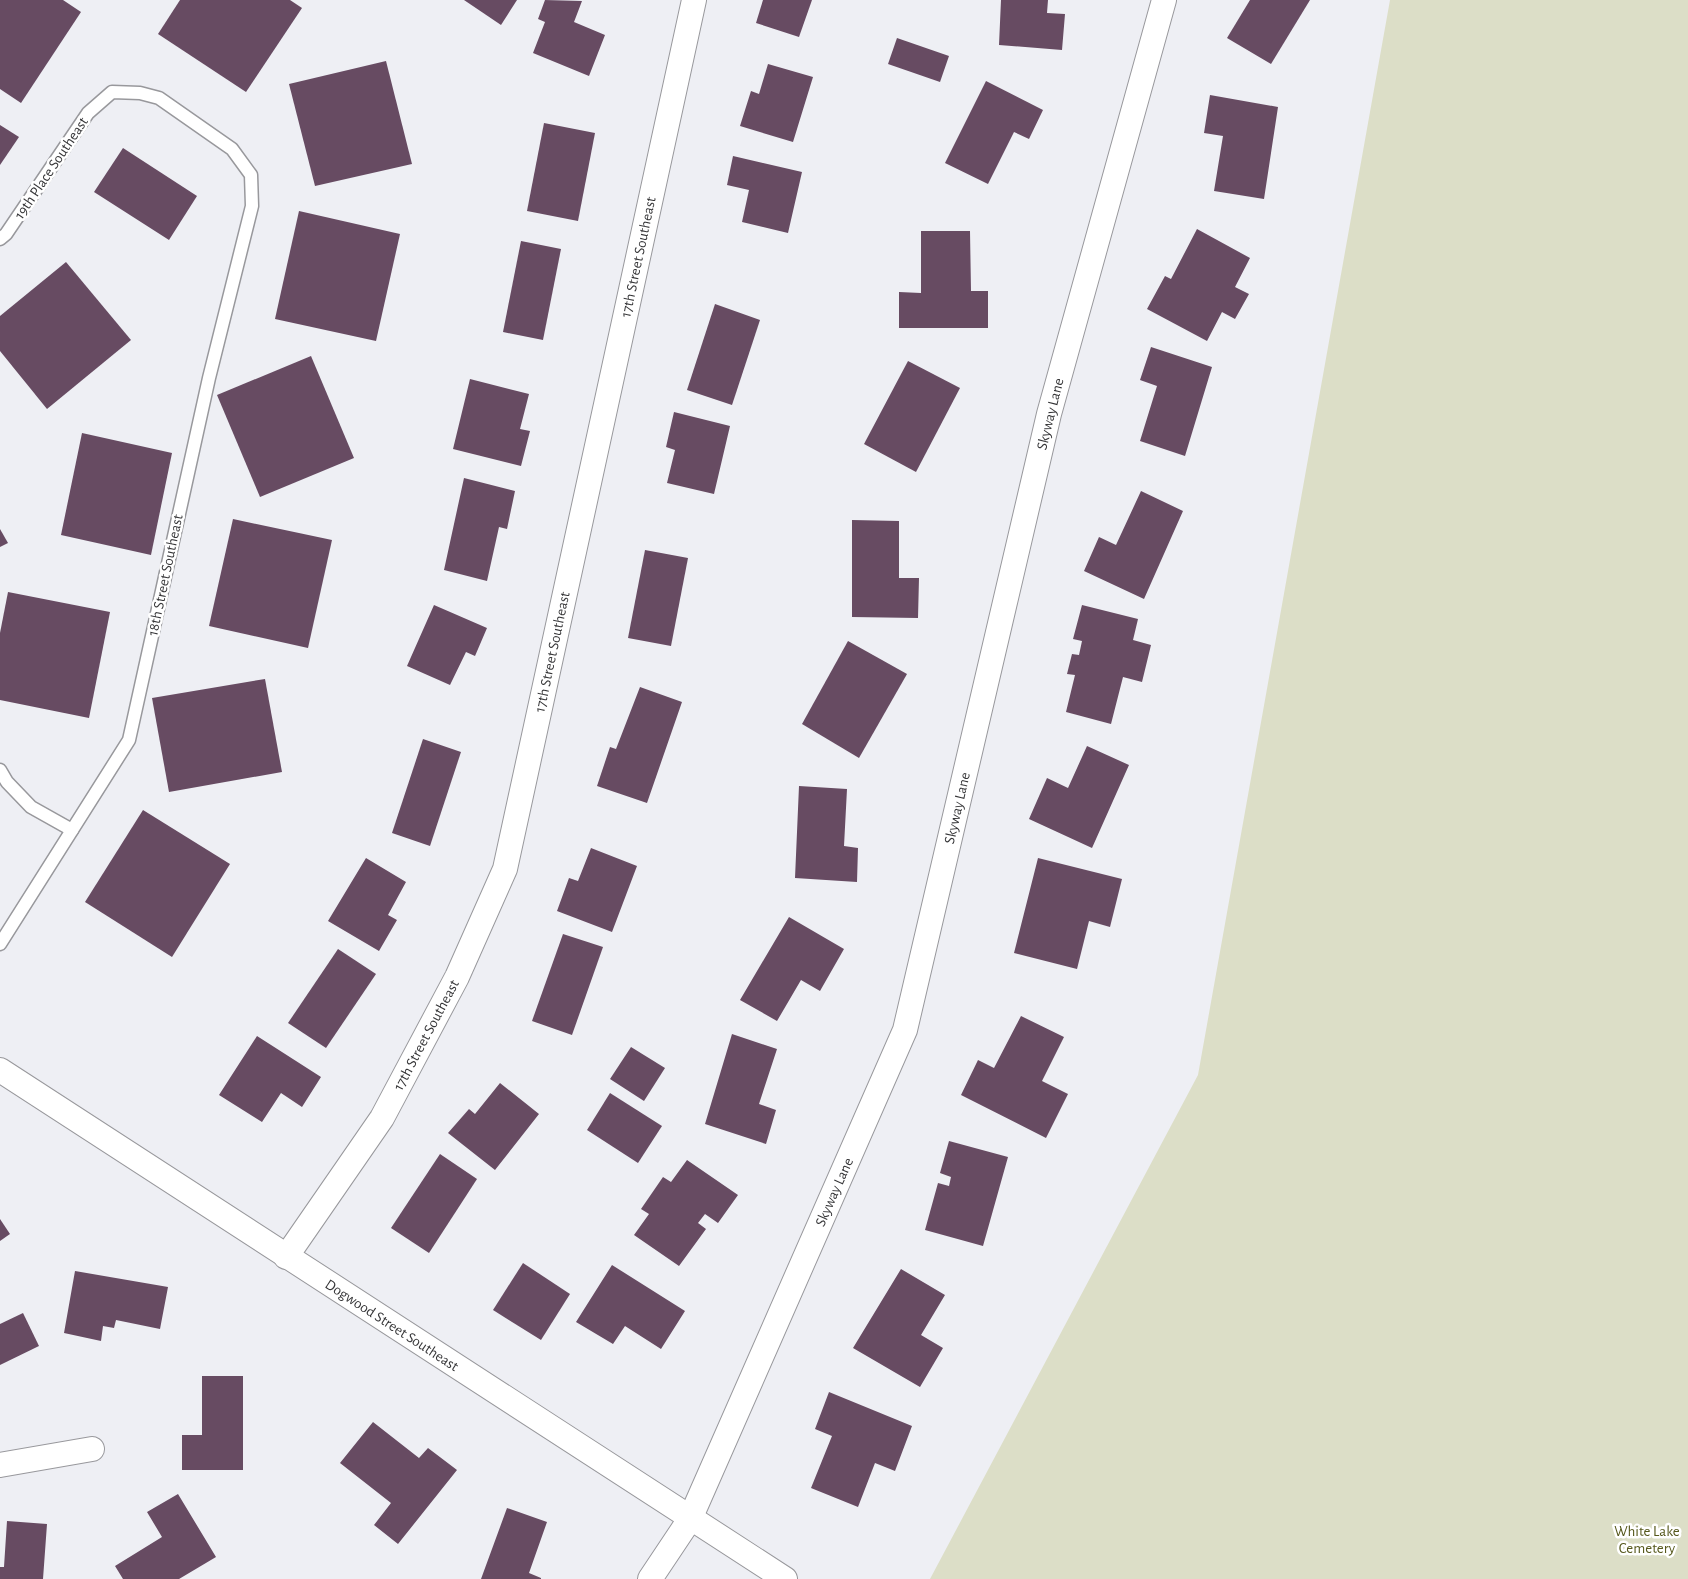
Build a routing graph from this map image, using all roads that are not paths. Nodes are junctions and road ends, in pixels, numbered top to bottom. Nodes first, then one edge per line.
1 (694, 0) edge
2 (1164, 0) edge
3 (252, 175) joint
4 (0, 239) edge
5 (0, 770) edge
6 (72, 830) junction
7 (0, 944) edge
8 (0, 1070) edge
9 (286, 1257) junction
10 (92, 1449) dead end
11 (0, 1465) edge
12 (690, 1519) junction
13 (650, 1579) edge
14 (785, 1579) edge

1 - 9 street, 17th Street Southeast
2 - 12 street, Skyway Lane
3 - 4 lane, 19th Place Southeast
3 - 6 lane, 18th Street Southeast
5 - 6 lane
6 - 7 lane, 18th Street Southeast
8 - 9 street, Dogwood Street Southeast
9 - 12 street, Dogwood Street Southeast
10 - 11 street
12 - 13 street, Skyway Lane
12 - 14 street, Dogwood Street Southeast

